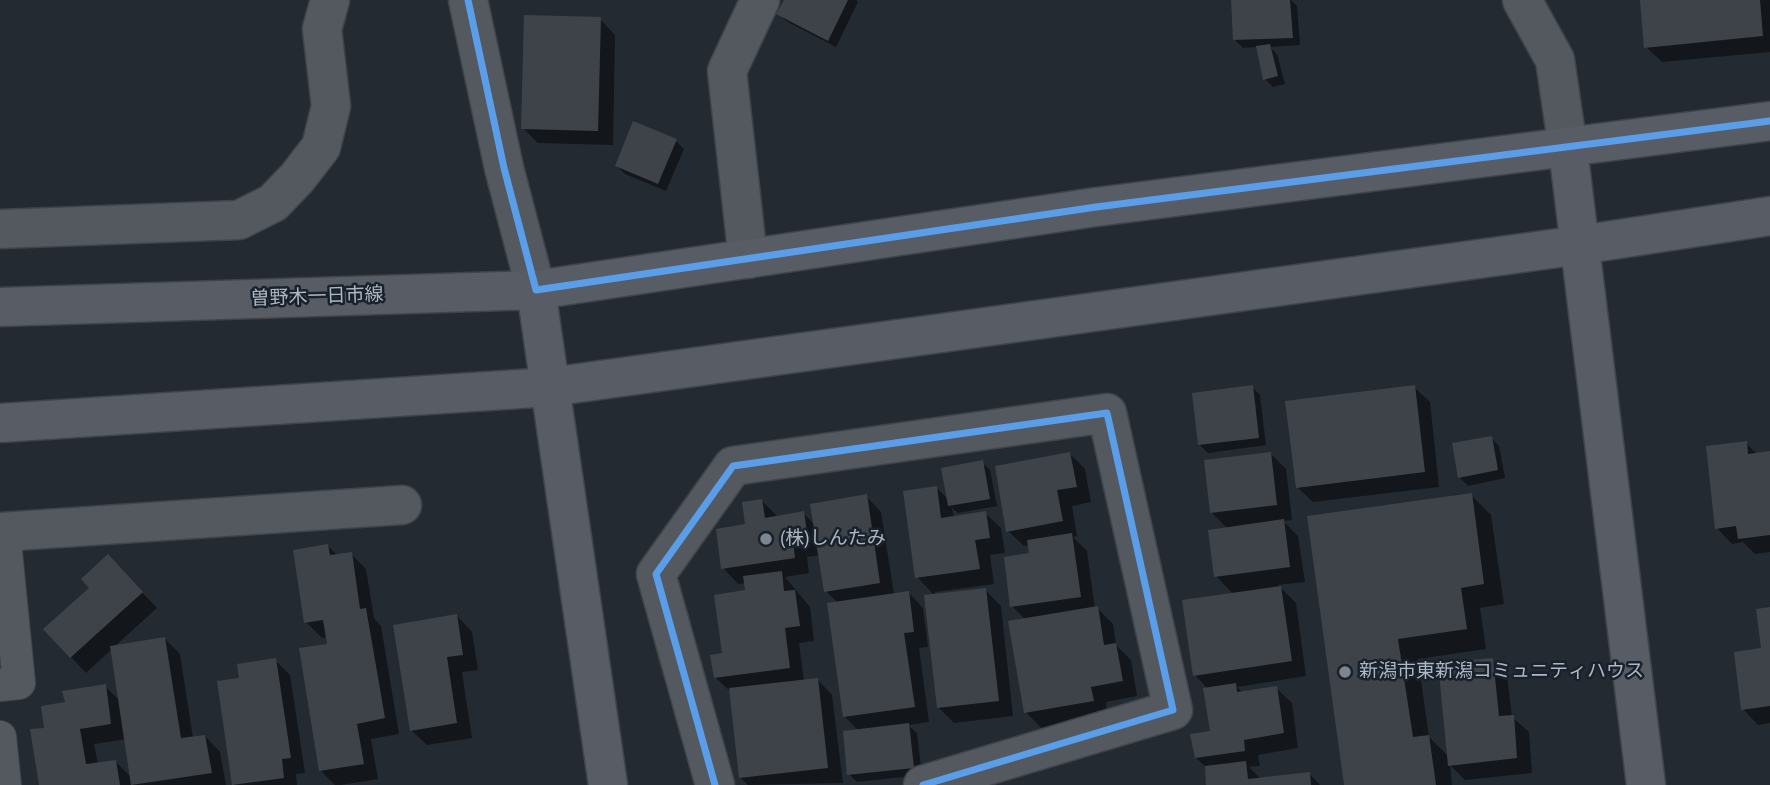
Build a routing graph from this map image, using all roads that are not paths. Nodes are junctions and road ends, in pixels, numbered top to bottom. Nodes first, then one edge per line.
1 (330, 0) edge
2 (468, 0) edge
3 (761, 0) edge
4 (1522, 0) edge
5 (1770, 121) edge
6 (1568, 149) junction
7 (1770, 216) edge
8 (0, 229) edge
9 (1580, 245) junction
10 (748, 258) junction
11 (536, 290) junction
12 (0, 307) edge
13 (550, 387) junction
14 (0, 423) edge
15 (402, 505) dead end
16 (2, 532) edge
17 (0, 684) edge
18 (0, 737) edge
19 (5, 785) edge
20 (608, 785) edge
21 (715, 785) edge
22 (923, 785) edge
23 (1646, 785) edge

1 - 8 street
2 - 11 street
3 - 10 street
4 - 6 street
5 - 6 street, 曽野木一日市線
6 - 9 street
6 - 10 street, 曽野木一日市線
7 - 9 street
9 - 13 street
9 - 23 street
10 - 11 street, 曽野木一日市線
11 - 12 street, 曽野木一日市線
11 - 13 street
13 - 14 street
13 - 20 street
15 - 16 street
16 - 17 lane
18 - 19 lane
21 - 22 street

